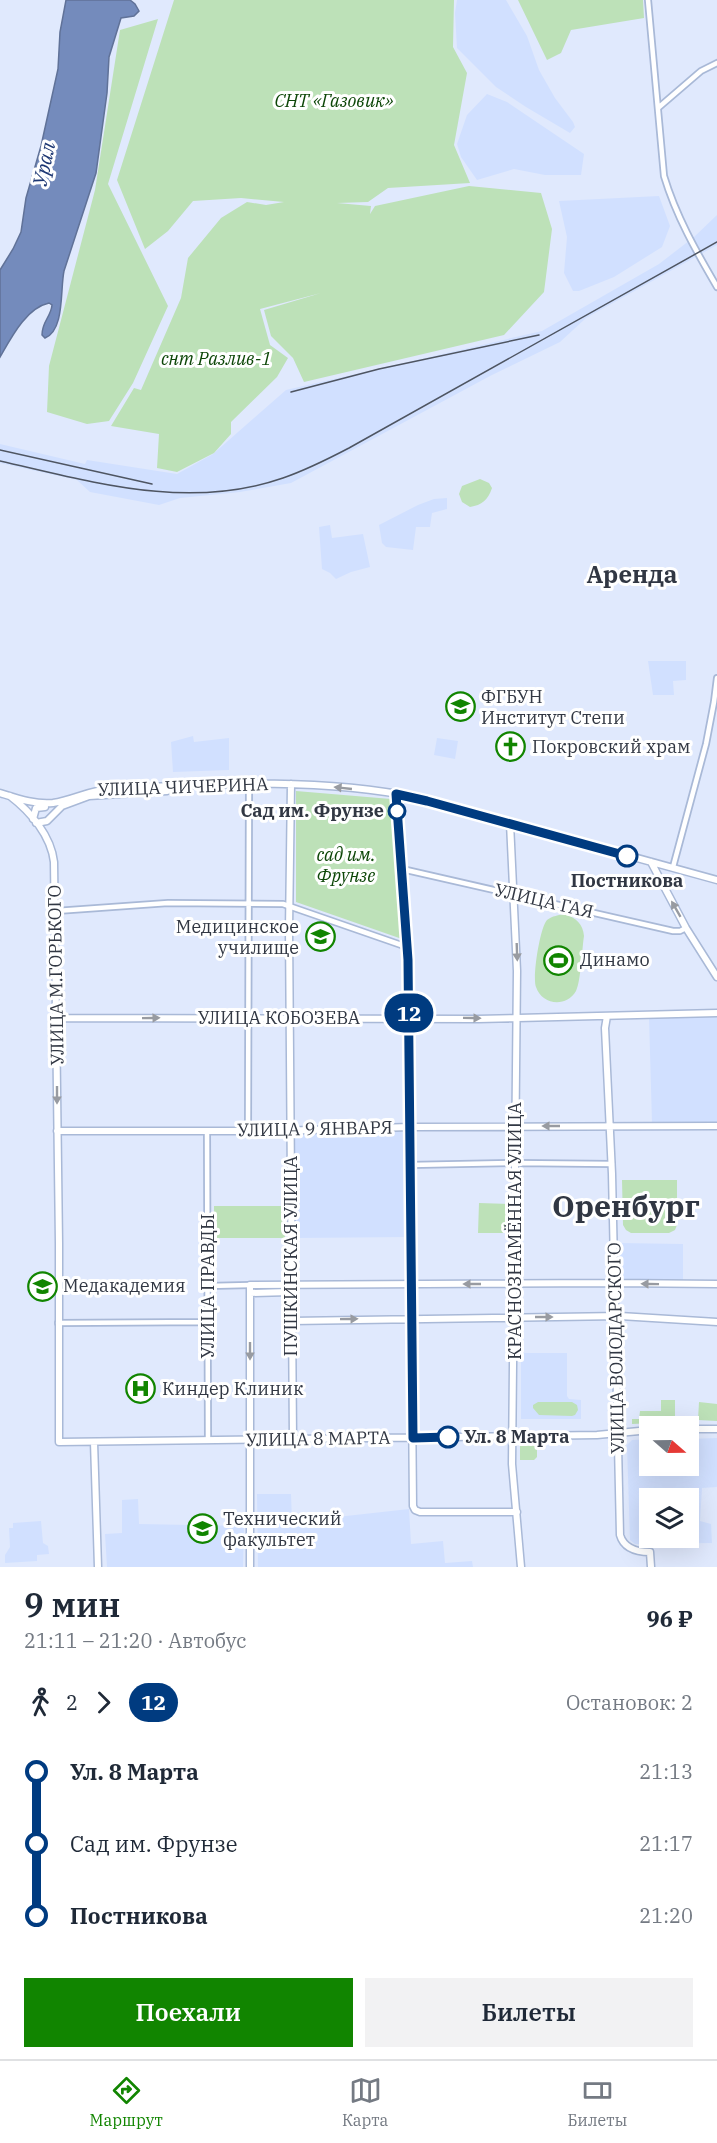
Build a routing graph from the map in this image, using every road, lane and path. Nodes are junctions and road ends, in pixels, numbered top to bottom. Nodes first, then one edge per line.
1 (648, 0) edge
2 (717, 63) edge
3 (658, 108) junction
4 (717, 287) edge
5 (717, 678) edge
6 (291, 784) junction
7 (249, 786) junction
8 (0, 793) edge
9 (396, 794) junction
10 (10, 796) junction
11 (45, 807) junction
12 (48, 819) junction
13 (34, 821) junction
14 (510, 823) junction
15 (651, 862) junction
16 (673, 867) junction
17 (402, 869) junction
18 (717, 880) edge
19 (513, 894) junction
20 (249, 904) junction
21 (289, 906) junction
22 (56, 911) junction
23 (686, 928) junction
24 (407, 947) junction
25 (717, 977) edge
26 (717, 1012) edge
27 (607, 1016) junction
28 (57, 1018) junction
29 (249, 1018) junction
30 (289, 1018) junction
31 (409, 1018) junction
32 (515, 1018) junction
33 (610, 1125) junction
34 (515, 1126) junction
35 (717, 1126) edge
36 (410, 1127) junction
37 (291, 1130) junction
38 (57, 1131) junction
39 (207, 1131) junction
40 (248, 1131) junction
41 (515, 1163) junction
42 (612, 1164) junction
43 (411, 1165) junction
44 (614, 1283) junction
45 (412, 1284) junction
46 (515, 1284) junction
47 (717, 1284) edge
48 (208, 1286) junction
49 (250, 1289) junction
50 (290, 1289) junction
51 (615, 1316) junction
52 (515, 1317) junction
53 (412, 1318) junction
54 (291, 1321) junction
55 (208, 1322) junction
56 (717, 1322) edge
57 (58, 1323) junction
58 (699, 1429) edge
59 (717, 1429) edge
60 (639, 1431) edge
61 (618, 1432) junction
62 (513, 1436) junction
63 (413, 1438) junction
64 (208, 1440) junction
65 (250, 1440) junction
66 (293, 1440) junction
67 (59, 1442) joint
68 (94, 1442) junction
69 (517, 1512) junction
70 (98, 1567) edge
71 (250, 1567) edge
72 (521, 1567) edge
73 (651, 1567) edge

1 - 3 street
2 - 3 street
3 - 4 street
5 - 16 street
6 - 7 main road, УЛИЦА ЧИЧЕРИНА
9 -> 6 main road, УЛИЦА ЧИЧЕРИНА
6 - 21 main road, ПУШКИНСКАЯ УЛИЦА
7 - 11 main road, УЛИЦА ЧИЧЕРИНА
7 - 12 main road, УЛИЦА ЧИЧЕРИНА
7 - 20 street
8 - 10 main road
9 - 14 main road, УЛИЦА ЧИЧЕРИНА
9 - 17 main road
10 - 11 main road
10 - 13 main road, УЛИЦА М.ГОРЬКОГО
11 - 12 main road
11 - 13 main road
12 - 13 main road, УЛИЦА ЧИЧЕРИНА
13 - 22 main road, УЛИЦА М.ГОРЬКОГО
14 - 15 main road, УЛИЦА ЧИЧЕРИНА
14 - 19 main road, КРАСНОЗНАМЁННАЯ УЛИЦА
15 - 16 main road, УЛИЦА ЧИЧЕРИНА
23 -> 15 main road
16 - 18 main road, УЛИЦА ЧИЧЕРИНА
17 - 19 street, УЛИЦА ГАЯ
17 - 24 main road
19 - 23 street, УЛИЦА ГАЯ
19 -> 32 main road, КРАСНОЗНАМЁННАЯ УЛИЦА
20 - 21 street
20 - 22 street
20 - 29 street
21 - 24 street
21 - 30 main road, ПУШКИНСКАЯ УЛИЦА
22 - 28 main road, УЛИЦА М.ГОРЬКОГО
23 - 25 main road
24 - 31 main road
26 - 27 main road, УЛИЦА КОБОЗЕВА
27 - 32 main road, УЛИЦА КОБОЗЕВА
27 - 33 main road, УЛИЦА ВОЛОДАРСКОГО
28 -> 29 main road, УЛИЦА КОБОЗЕВА
28 -> 38 main road, УЛИЦА М.ГОРЬКОГО
29 - 30 main road, УЛИЦА КОБОЗЕВА
29 - 40 street
30 - 31 main road, УЛИЦА КОБОЗЕВА
30 - 37 main road, ПУШКИНСКАЯ УЛИЦА
31 -> 32 main road, УЛИЦА КОБОЗЕВА
31 - 36 main road
32 - 34 main road, КРАСНОЗНАМЁННАЯ УЛИЦА
33 -> 34 main road, УЛИЦА 9 ЯНВАРЯ
33 - 35 main road, УЛИЦА 9 ЯНВАРЯ
33 - 42 main road, УЛИЦА ВОЛОДАРСКОГО
34 - 36 main road, УЛИЦА 9 ЯНВАРЯ
34 - 41 main road, КРАСНОЗНАМЁННАЯ УЛИЦА
36 - 37 main road, УЛИЦА 9 ЯНВАРЯ
36 - 43 main road
37 - 40 main road, УЛИЦА 9 ЯНВАРЯ
37 - 50 main road, ПУШКИНСКАЯ УЛИЦА
38 - 39 main road, УЛИЦА 9 ЯНВАРЯ
38 - 57 main road, УЛИЦА М.ГОРЬКОГО
39 - 40 main road, УЛИЦА 9 ЯНВАРЯ
39 - 48 street, УЛИЦА ПРАВДЫ
41 - 42 street
41 - 43 street
41 - 46 main road, КРАСНОЗНАМЁННАЯ УЛИЦА
42 - 44 main road, УЛИЦА ВОЛОДАРСКОГО
43 - 45 main road
44 - 46 main road
47 -> 44 main road
44 - 51 main road, УЛИЦА ВОЛОДАРСКОГО
46 -> 45 main road
45 - 50 main road
45 - 53 main road
46 - 52 main road, КРАСНОЗНАМЁННАЯ УЛИЦА
48 - 49 street
48 - 55 street, УЛИЦА ПРАВДЫ
49 - 50 main road
49 -> 65 main road
50 - 54 main road, ПУШКИНСКАЯ УЛИЦА
52 -> 51 main road
51 - 56 main road
51 - 61 main road, УЛИЦА ВОЛОДАРСКОГО
52 - 53 main road
52 - 62 main road, КРАСНОЗНАМЁННАЯ УЛИЦА
54 -> 53 main road
53 - 63 main road
54 - 66 main road, ПУШКИНСКАЯ УЛИЦА
55 - 57 street
55 - 64 street, УЛИЦА ПРАВДЫ
57 - 67 main road, УЛИЦА М.ГОРЬКОГО
58 - 59 main road
60 - 61 main road, УЛИЦА 8 МАРТА
61 - 62 main road, УЛИЦА 8 МАРТА
61 - 73 main road, УЛИЦА ВОЛОДАРСКОГО
62 - 63 main road, УЛИЦА 8 МАРТА
62 - 69 main road, КРАСНОЗНАМЁННАЯ УЛИЦА
63 - 66 main road, УЛИЦА 8 МАРТА
63 - 69 main road
64 - 65 main road, УЛИЦА 8 МАРТА
64 - 68 main road, УЛИЦА 8 МАРТА
65 - 66 main road, УЛИЦА 8 МАРТА
65 - 71 main road
67 - 68 main road, УЛИЦА 8 МАРТА
68 - 70 main road
69 - 72 main road, КРАСНОЗНАМЁННАЯ УЛИЦА

